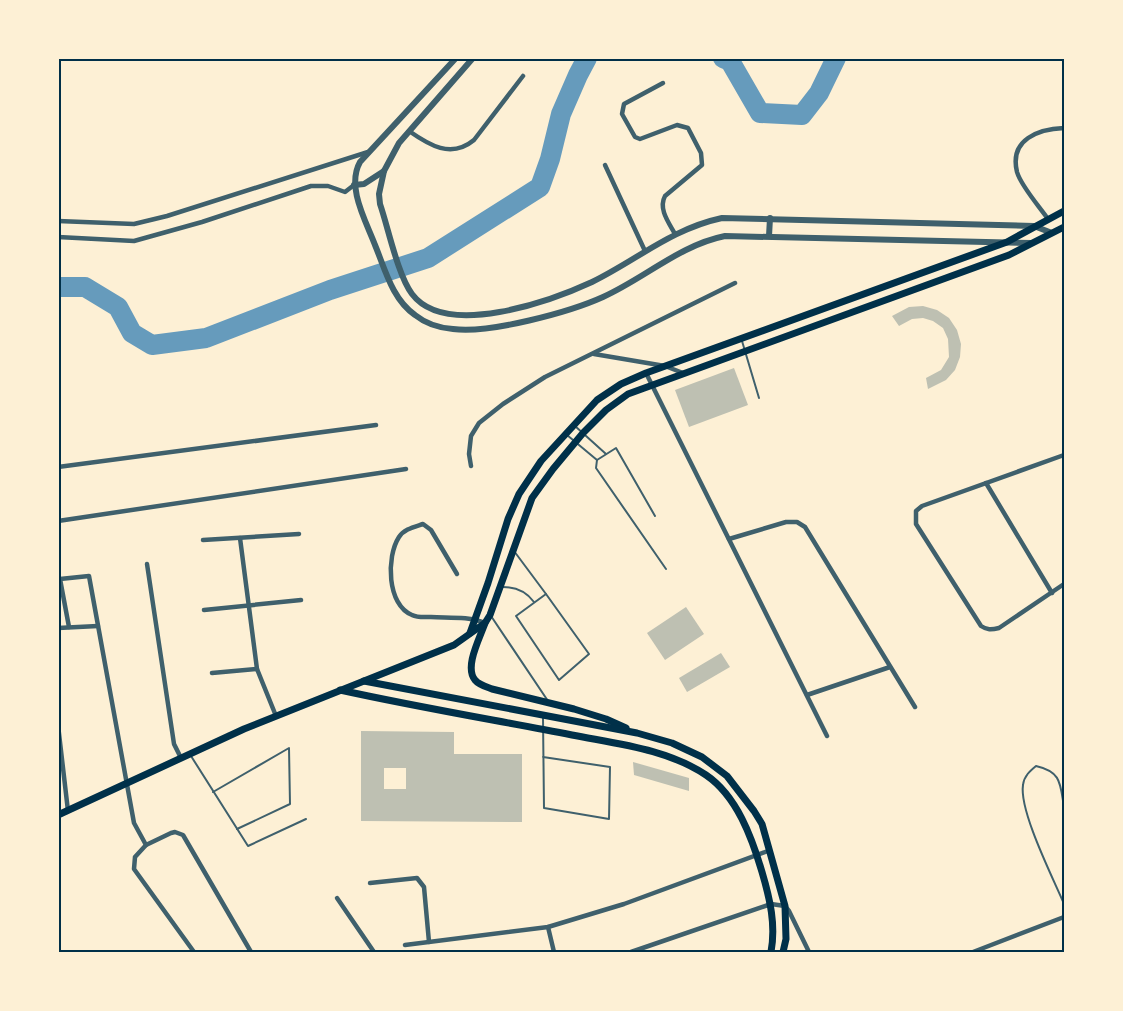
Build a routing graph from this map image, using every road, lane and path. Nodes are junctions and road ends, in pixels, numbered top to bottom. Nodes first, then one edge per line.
1 (456, 58) edge
2 (473, 58) edge
3 (523, 76) dead end
4 (663, 83) dead end
5 (1065, 128) edge
6 (409, 131) junction
7 (370, 151) junction
8 (605, 165) dead end
9 (384, 171) junction
10 (354, 185) junction
11 (1065, 211) edge
12 (770, 218) junction
13 (1048, 219) junction
14 (58, 221) edge
15 (1034, 226) junction
16 (1065, 227) edge
17 (1052, 233) junction
18 (675, 234) junction
19 (769, 236) junction
20 (58, 237) edge
21 (1007, 242) junction
22 (1032, 243) junction
23 (645, 251) junction
24 (735, 283) dead end
25 (741, 338) junction
26 (745, 352) junction
27 (594, 354) junction
28 (665, 366) junction
29 (646, 373) junction
30 (683, 373) junction
31 (651, 384) junction
32 (759, 398) dead end
33 (573, 424) junction
34 (376, 425) dead end
35 (565, 433) junction
36 (583, 433) junction
37 (576, 441) junction
38 (606, 454) junction
39 (1064, 456) edge
40 (597, 460) junction
41 (58, 466) edge
42 (471, 466) dead end
43 (406, 469) dead end
44 (986, 483) junction
45 (655, 516) dead end
46 (58, 521) edge
47 (298, 534) dead end
48 (240, 538) junction
49 (729, 539) junction
50 (202, 540) dead end
51 (513, 549) junction
52 (147, 564) dead end
53 (666, 569) dead end
54 (457, 574) dead end
55 (1065, 584) edge
56 (500, 588) junction
57 (1052, 593) junction
58 (546, 594) junction
59 (301, 600) dead end
60 (534, 603) junction
61 (248, 606) junction
62 (204, 610) dead end
63 (490, 615) junction
64 (474, 619) junction
65 (485, 623) junction
66 (98, 626) junction
67 (69, 627) junction
68 (58, 628) edge
69 (470, 633) junction
70 (890, 666) junction
71 (257, 669) junction
72 (212, 673) dead end
73 (364, 681) junction
74 (340, 690) junction
75 (807, 695) junction
76 (549, 703) junction
77 (915, 707) dead end
78 (544, 715) junction
79 (276, 716) junction
80 (58, 725) edge
81 (543, 729) junction
82 (637, 733) junction
83 (827, 736) dead end
84 (190, 754) junction
85 (543, 757) junction
86 (181, 758) junction
87 (714, 766) junction
88 (706, 776) junction
89 (61, 779) edge
90 (127, 783) junction
91 (213, 792) junction
92 (1065, 807) edge
93 (68, 811) junction
94 (58, 815) edge
95 (306, 819) dead end
96 (237, 829) junction
97 (146, 845) junction
98 (768, 851) junction
99 (758, 856) junction
100 (369, 883) dead end
101 (337, 898) dead end
102 (771, 904) junction
103 (1065, 904) edge
104 (785, 906) junction
105 (1065, 917) edge
106 (548, 927) junction
107 (429, 942) junction
108 (405, 945) dead end
109 (194, 952) edge
110 (251, 952) edge
111 (374, 952) edge
112 (554, 952) edge
113 (631, 952) edge
114 (771, 952) edge
115 (783, 952) edge
116 (809, 952) edge
117 (973, 952) edge

1 - 7 street
2 - 6 street
3 - 6 street
4 - 18 street
5 - 13 street
6 - 9 street
7 - 10 street
7 - 14 street
8 - 23 street
9 - 10 street
9 - 23 street
10 - 19 street
10 - 20 street
11 - 13 main road
12 - 15 street
12 - 18 street
12 - 19 street
13 - 15 main road
15 - 17 street
15 - 21 main road
16 - 17 main road
17 - 22 main road
18 - 23 street
19 - 21 street
21 - 22 street
21 - 25 main road
22 - 26 main road
24 - 27 street
25 - 26 lane
25 - 28 main road
26 - 30 main road
26 - 32 lane
27 - 28 street
27 - 42 street
28 - 29 main road
28 - 30 street
29 - 31 street
29 - 33 main road
30 - 31 main road
31 - 36 main road
31 - 49 street
33 - 35 main road
33 - 36 lane
34 - 41 street
35 - 37 lane
35 - 64 main road
36 - 37 main road
36 - 38 lane
37 - 40 lane
37 - 51 main road
38 - 40 lane
38 - 45 lane
39 - 44 street
40 - 53 lane
43 - 46 street
44 - 57 street
44 - 57 street
47 - 48 street
48 - 50 street
48 - 61 street
49 - 70 street
49 - 75 street
51 - 56 main road
51 - 58 lane
52 - 86 street
54 - 64 street
55 - 57 street
56 - 60 lane
56 - 63 main road
58 - 60 lane
58 - 60 lane
59 - 61 street
61 - 62 street
61 - 71 street
63 - 65 main road
63 - 76 lane
64 - 65 street
64 - 69 main road
65 - 69 main road
65 - 76 main road
66 - 67 street
66 - 67 street
66 - 90 street
67 - 68 street
69 - 73 main road
70 - 75 street
70 - 77 street
71 - 72 street
71 - 79 street
73 - 74 main road
73 - 78 main road
74 - 79 main road
74 - 81 main road
75 - 83 street
76 - 82 main road
78 - 81 lane
78 - 82 main road
79 - 84 main road
80 - 89 street
81 - 85 lane
81 - 88 main road
82 - 87 main road
84 - 86 main road
84 - 91 lane
85 - 85 lane
86 - 90 main road
87 - 88 main road
87 - 98 main road
88 - 99 main road
89 - 93 street
90 - 93 main road
90 - 97 street
91 - 96 lane
91 - 96 lane
92 - 103 lane
93 - 94 main road
95 - 96 lane
97 - 109 street
97 - 110 street
98 - 99 street
98 - 104 main road
99 - 102 main road
99 - 106 street
100 - 107 street
101 - 111 street
102 - 104 street
102 - 113 street
102 - 114 main road
104 - 115 main road
104 - 116 street
105 - 117 street
106 - 107 street
106 - 112 street
107 - 108 street

